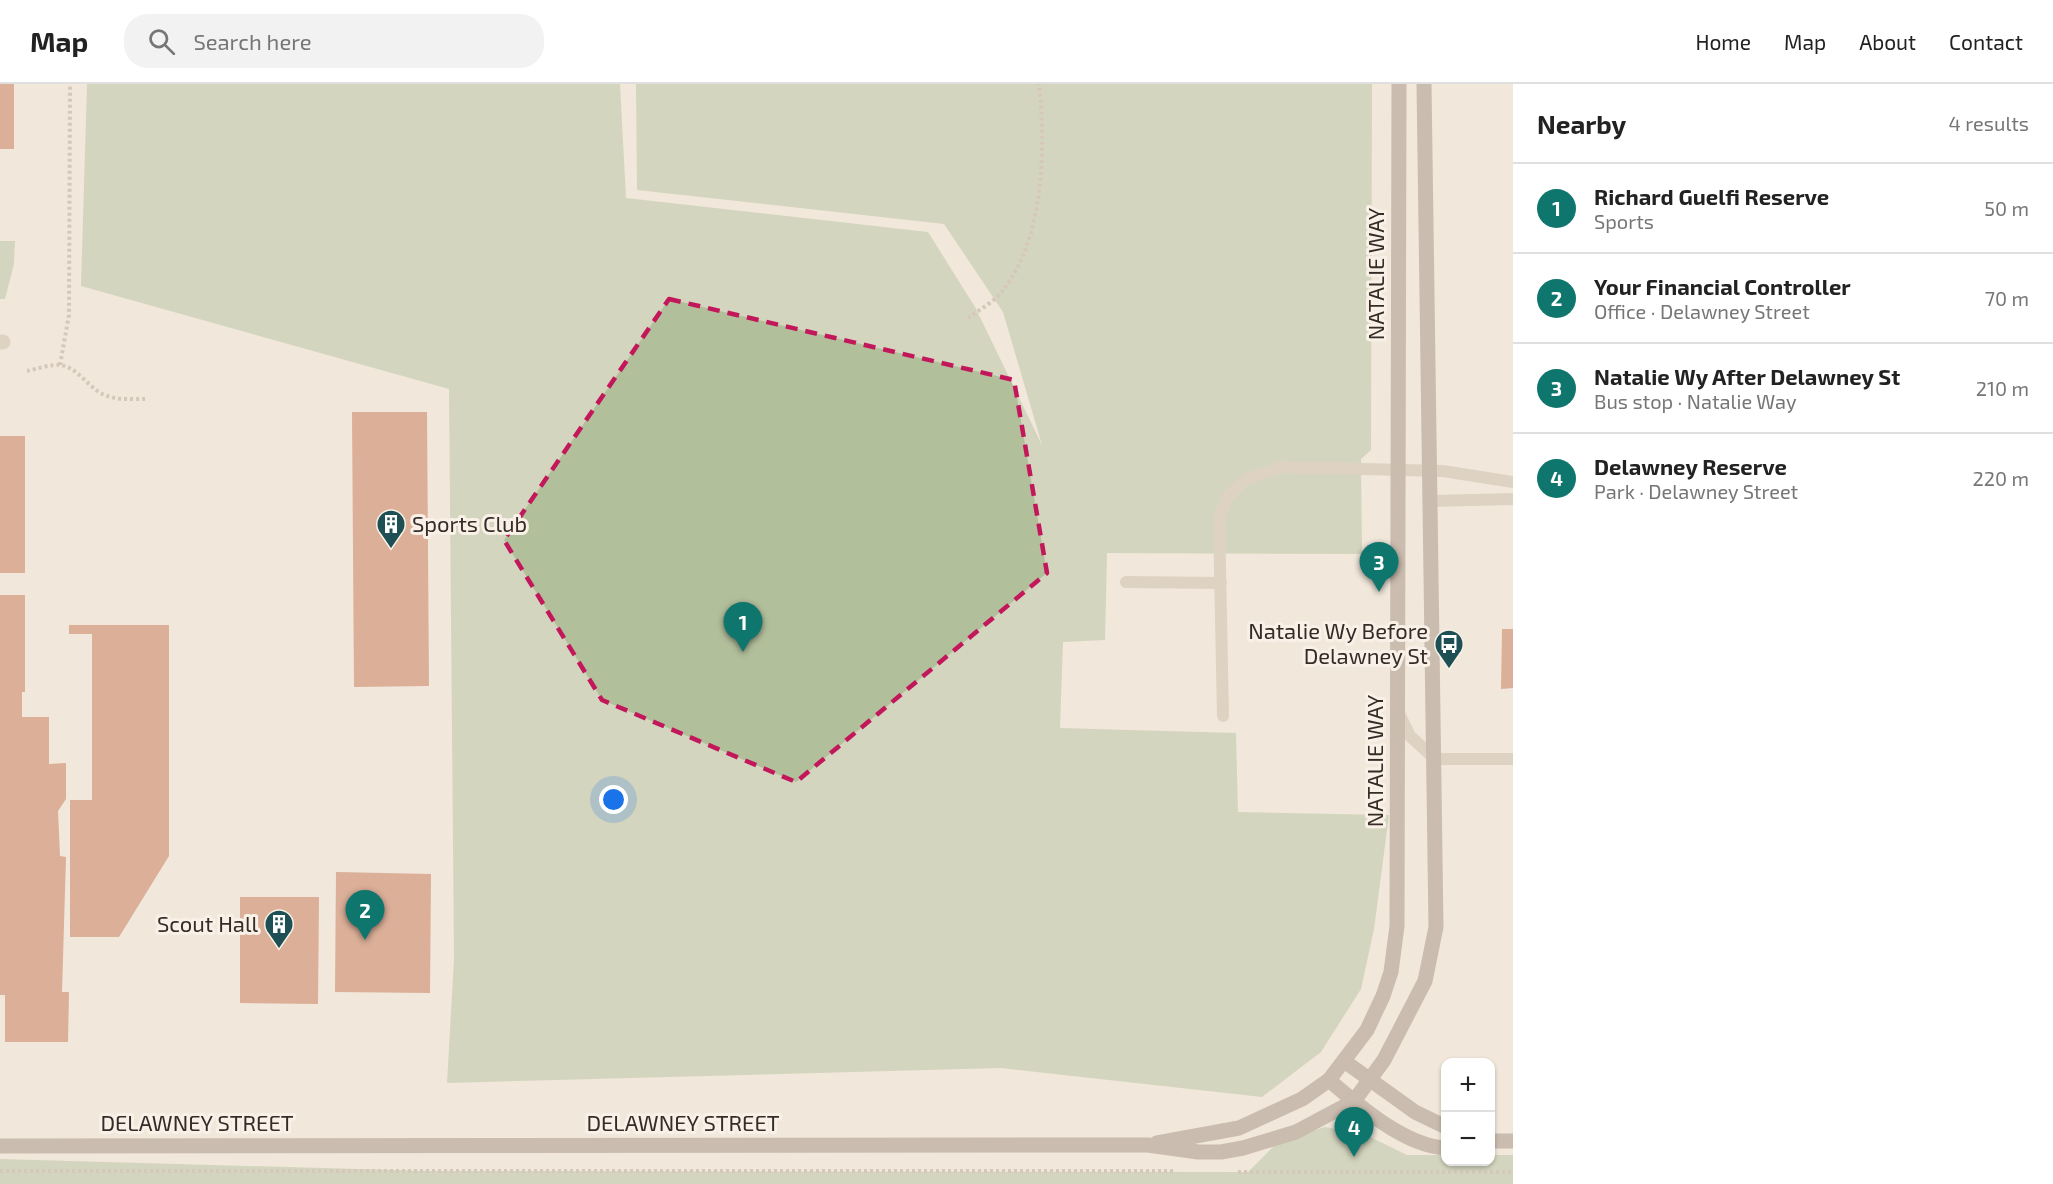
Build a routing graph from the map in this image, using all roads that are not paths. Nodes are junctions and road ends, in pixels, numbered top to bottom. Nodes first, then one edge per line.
1 (1399, 84) edge
2 (1424, 84) edge
3 (1432, 471) junction
4 (1398, 472) junction
5 (1513, 482) edge
6 (1513, 499) edge
7 (1432, 501) junction
8 (1126, 582) dead end
9 (1221, 583) junction
10 (1397, 707) junction
11 (1223, 716) dead end
12 (1435, 759) junction
13 (1513, 759) edge
14 (1344, 1062) junction
15 (1329, 1080) junction
16 (1370, 1080) junction
17 (1354, 1101) junction
18 (1441, 1125) edge
19 (1513, 1141) edge
20 (1495, 1142) edge
21 (1148, 1145) junction
22 (0, 1146) edge
23 (1441, 1148) edge

1 - 4 street, NATALIE WAY
2 - 3 street
3 - 4 lane
3 - 5 lane
3 - 7 street
4 - 9 lane
4 - 10 street, NATALIE WAY
6 - 7 lane
7 - 12 street
8 - 9 lane
9 - 11 lane
10 - 12 lane
10 - 14 street, NATALIE WAY
12 - 13 lane
12 - 16 street
14 - 15 street, NATALIE WAY
14 - 16 street
15 - 17 street
15 - 21 street, NATALIE WAY
16 - 17 street
16 - 18 street
17 - 21 street, DELAWNEY STREET
17 - 23 street
19 - 20 street
21 - 22 street, DELAWNEY STREET

